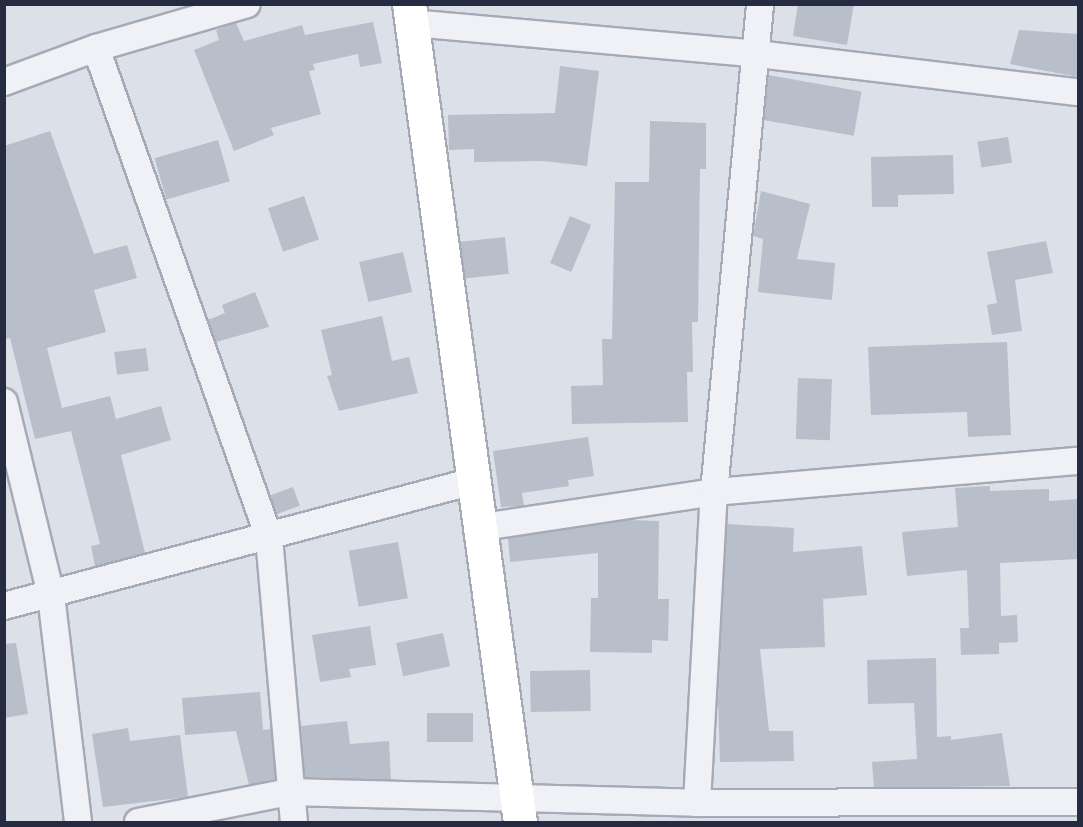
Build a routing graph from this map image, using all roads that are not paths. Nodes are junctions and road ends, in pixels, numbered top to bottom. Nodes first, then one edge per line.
1 (247, 4) edge
2 (760, 4) edge
3 (411, 14) edge
4 (96, 48) junction
5 (757, 54) junction
6 (4, 82) edge
7 (1078, 93) edge
8 (4, 402) edge
9 (1078, 461) edge
10 (477, 480) junction
11 (714, 492) junction
12 (483, 526) junction
13 (269, 537) junction
14 (51, 595) junction
15 (4, 606) edge
16 (289, 792) junction
17 (1078, 802) edge
18 (697, 803) junction
19 (519, 809) edge
20 (78, 822) edge
21 (138, 822) edge
22 (294, 822) edge

1 - 4 street
2 - 5 street
3 - 5 street
3 - 10 street
4 - 6 street
4 - 13 street
5 - 7 street
5 - 11 street
8 - 14 street
9 - 11 street
10 - 12 street
10 - 13 street
11 - 12 street
11 - 18 street
12 - 19 street
13 - 14 street
13 - 16 street
14 - 15 street
14 - 20 street
16 - 19 street
16 - 21 street
16 - 22 street
17 - 18 street
18 - 19 street

